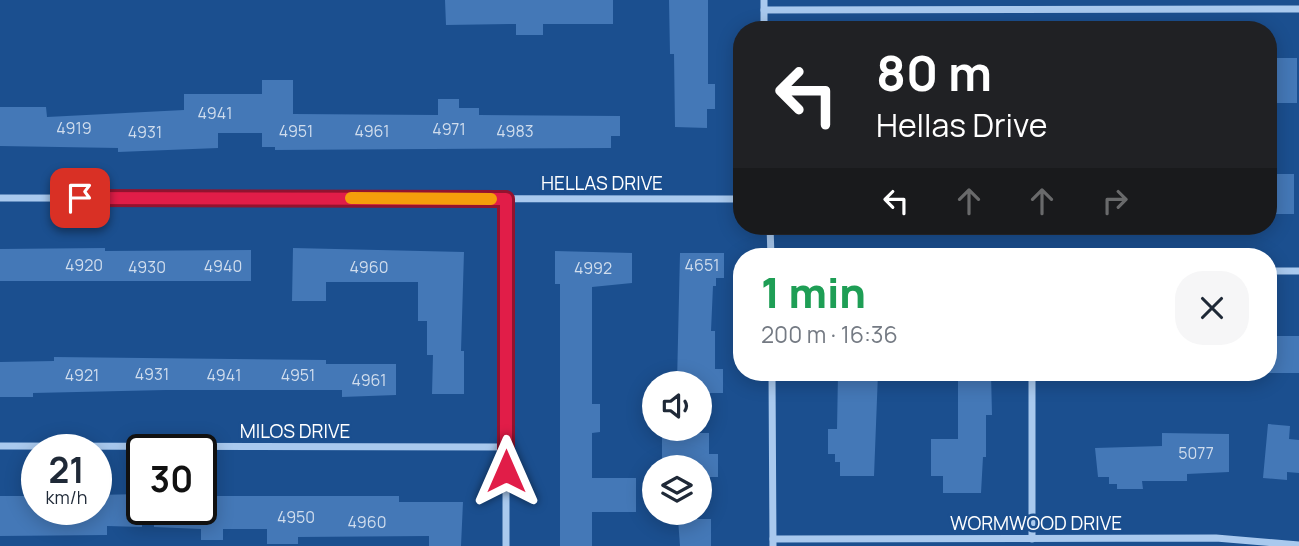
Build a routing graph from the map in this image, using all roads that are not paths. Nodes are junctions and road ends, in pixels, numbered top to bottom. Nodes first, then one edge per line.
1 (764, 0) edge
2 (1299, 9) edge
3 (764, 10) junction
4 (764, 21) edge
5 (0, 198) edge
6 (506, 199) junction
7 (733, 199) edge
8 (1277, 271) edge
9 (1299, 271) edge
10 (772, 381) edge
11 (1032, 381) edge
12 (0, 446) edge
13 (506, 447) junction
14 (1032, 539) junction
15 (773, 543) edge
16 (1294, 545) edge
17 (506, 546) edge

1 - 3 street
2 - 3 street
3 - 4 street
5 - 6 street, HELLAS DRIVE
6 - 7 street, HELLAS DRIVE
6 - 13 street
8 - 9 street
10 - 15 street
11 - 14 street
12 - 13 street, MILOS DRIVE
13 - 17 street
14 - 15 street, WORMWOOD DRIVE
14 - 16 street, WORMWOOD DRIVE

